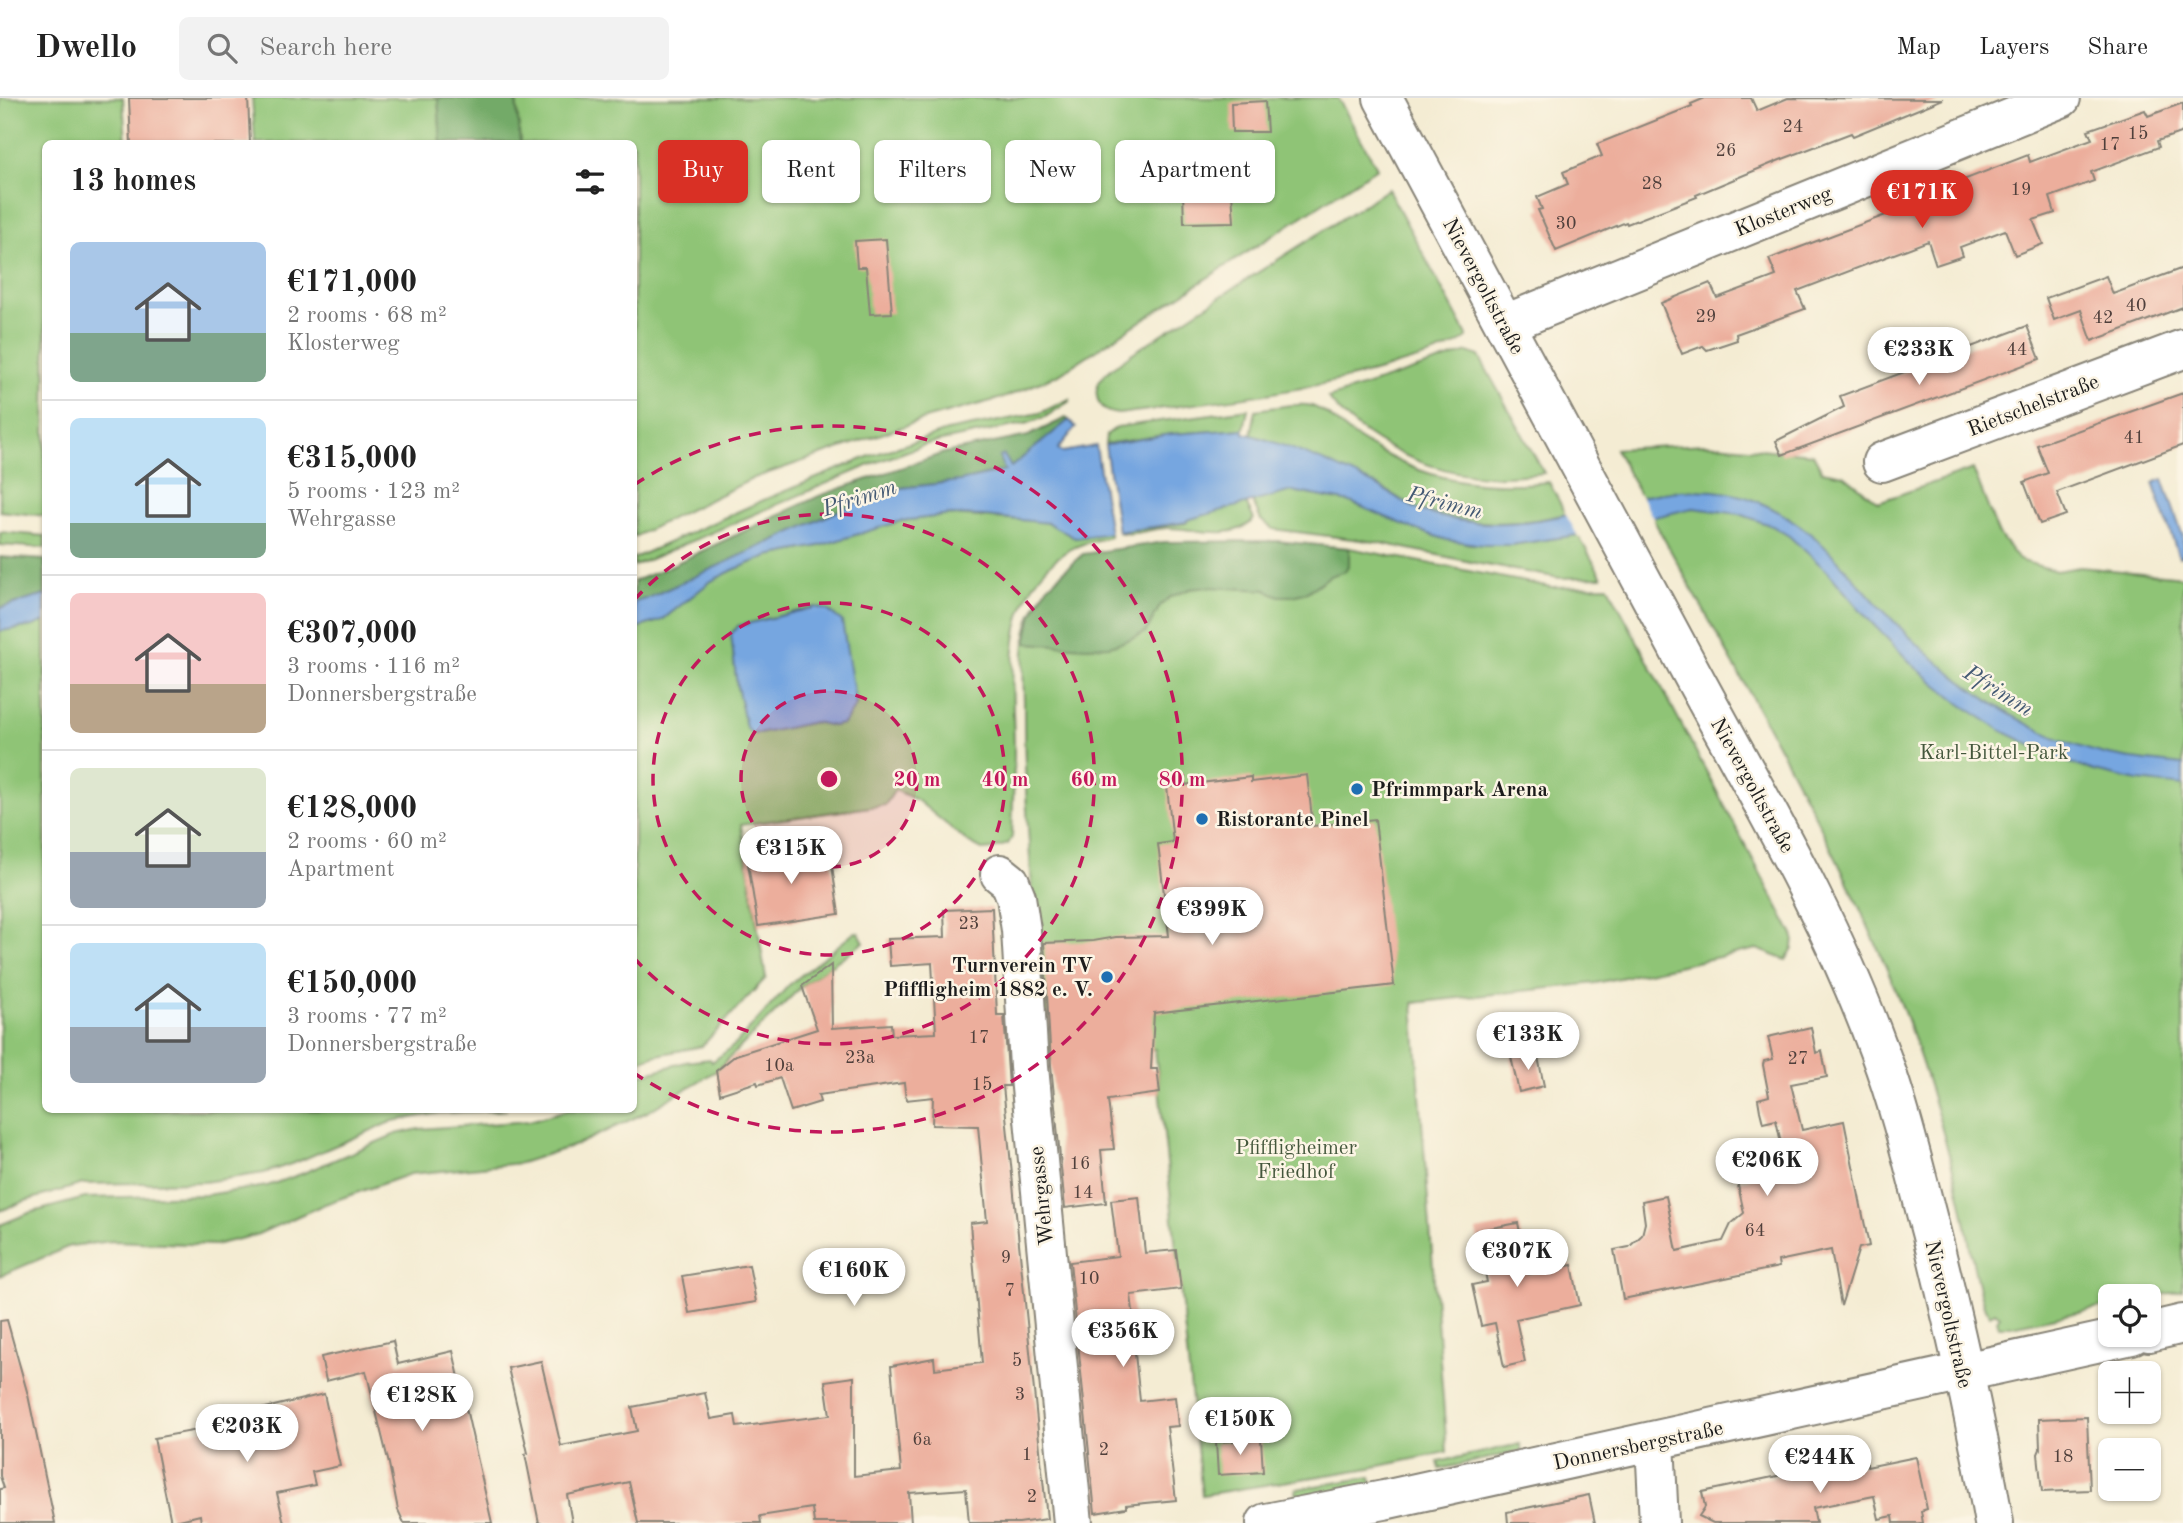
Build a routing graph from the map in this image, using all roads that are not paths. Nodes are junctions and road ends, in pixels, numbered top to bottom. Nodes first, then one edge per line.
1 (1383, 98) edge
2 (2060, 98) edge
3 (1505, 324) junction
4 (2183, 349) edge
5 (1882, 462) dead end
6 (1000, 874) dead end
7 (2183, 1324) edge
8 (2161, 1329) edge
9 (2098, 1343) edge
10 (1963, 1373) junction
11 (1655, 1441) junction
12 (1073, 1523) edge
13 (1266, 1523) edge
14 (1659, 1523) edge
15 (1994, 1523) edge

1 - 3 street, Nievergoltstraße
2 - 3 street, Klosterweg
3 - 10 street, Nievergoltstraße
4 - 5 street, Rietschelstraße
6 - 12 street, Wehrgasse
7 - 8 street
9 - 10 street, Donnersbergstraße
10 - 11 street, Donnersbergstraße
10 - 15 street, Nievergoltstraße
11 - 13 street, Donnersbergstraße
11 - 14 street

